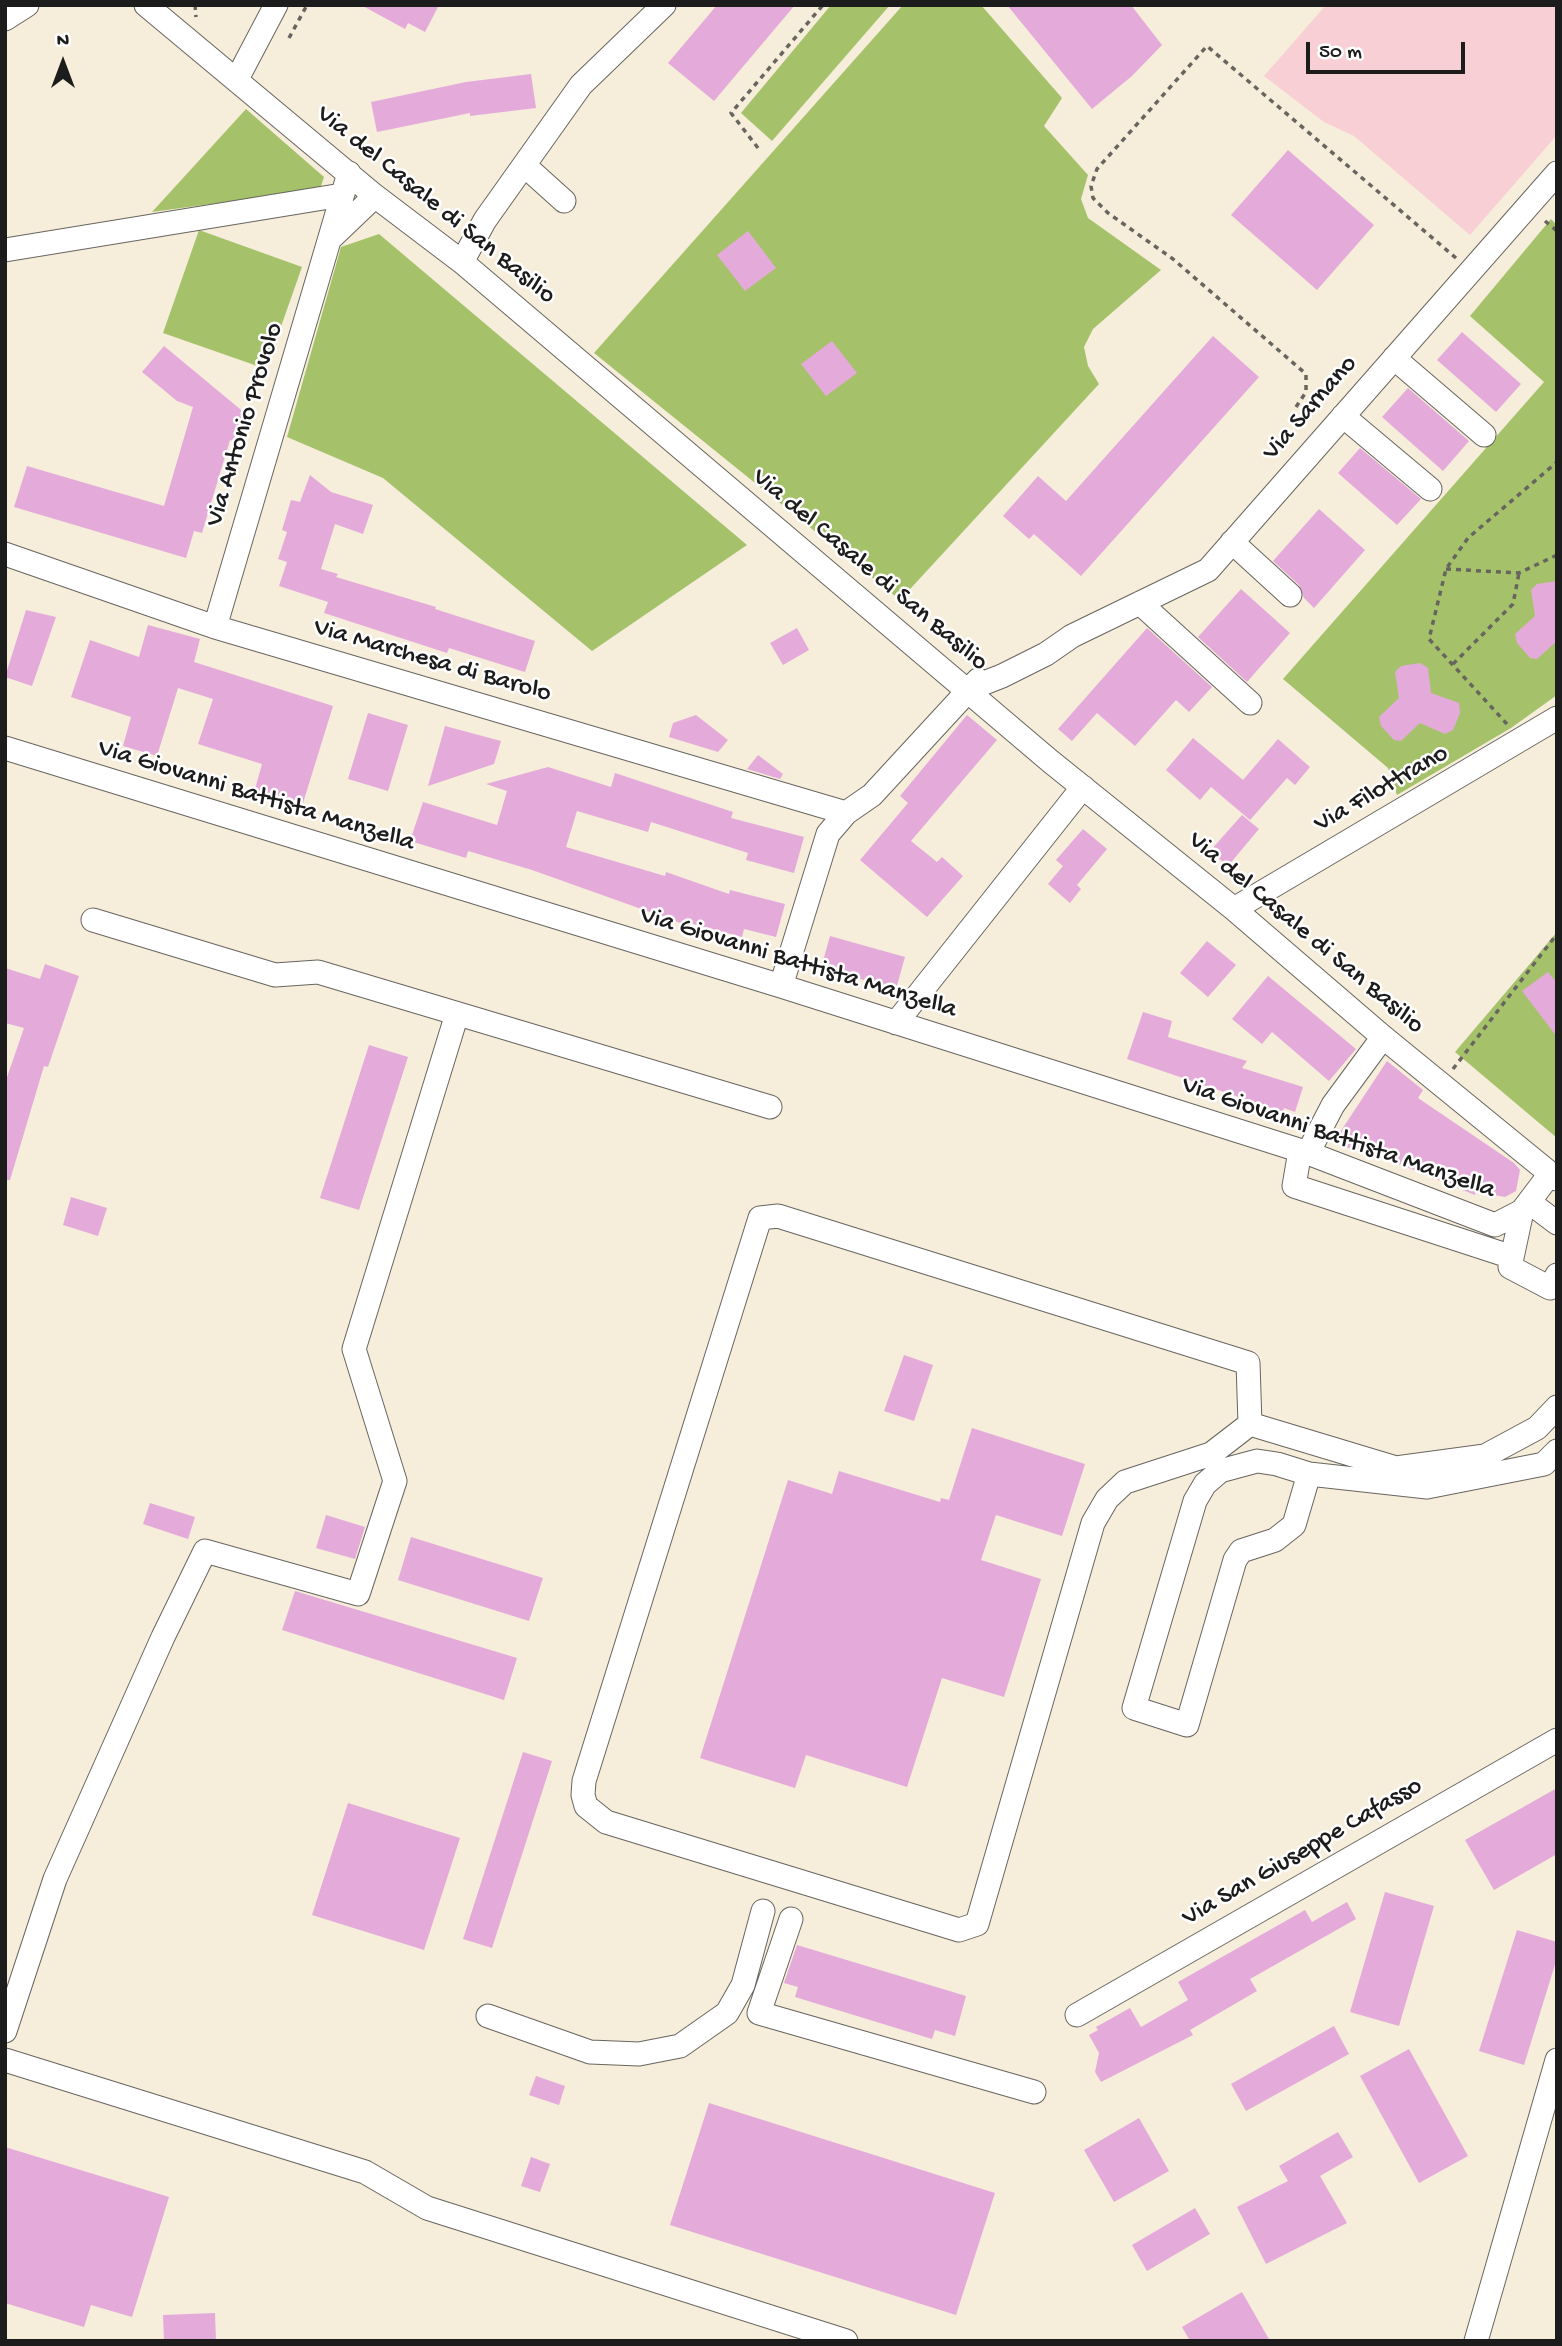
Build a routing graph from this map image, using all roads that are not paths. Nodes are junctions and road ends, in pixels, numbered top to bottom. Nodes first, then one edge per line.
1 (27, 5) edge
2 (146, 5) edge
3 (276, 5) edge
4 (663, 5) edge
5 (5, 19) edge
6 (237, 79) junction
7 (524, 165) junction
8 (1557, 173) edge
9 (345, 184) junction
10 (375, 196) junction
11 (564, 201) dead end
12 (331, 238) junction
13 (5, 250) edge
14 (462, 262) junction
15 (1394, 358) junction
16 (1343, 416) junction
17 (1484, 435) dead end
18 (1430, 489) dead end
19 (1232, 542) junction
20 (5, 554) edge
21 (1290, 595) dead end
22 (1140, 603) junction
23 (215, 627) junction
24 (966, 690) junction
25 (1250, 702) dead end
26 (1557, 718) edge
27 (5, 748) edge
28 (1083, 787) junction
29 (846, 813) junction
30 (1234, 909) junction
31 (93, 920) dead end
32 (781, 986) junction
33 (457, 1014) junction
34 (895, 1023) junction
35 (1383, 1037) junction
36 (770, 1107) dead end
37 (1304, 1152) junction
38 (1553, 1177) edge
39 (1526, 1206) junction
40 (1557, 1223) edge
41 (1512, 1257) junction
42 (1557, 1275) edge
43 (1557, 1407) edge
44 (1250, 1424) junction
45 (1557, 1451) edge
46 (1309, 1474) junction
47 (1557, 1740) edge
48 (763, 1911) dead end
49 (791, 1919) dead end
50 (1077, 2015) dead end
51 (488, 2016) dead end
52 (5, 2031) edge
53 (5, 2060) edge
54 (1557, 2060) edge
55 (1034, 2092) dead end
56 (846, 2341) edge
57 (1476, 2341) edge

1 - 5 street
2 - 6 street, Via del Casale di San Basilio
3 - 6 street
4 - 7 street
6 - 9 street, Via del Casale di San Basilio
7 - 11 street
7 - 14 street
8 - 15 street, Via Sarnano
9 - 10 street, Via del Casale di San Basilio
9 - 12 street, Via Antonio Provolo
9 - 13 street
10 - 12 street, Via Antonio Provolo
10 - 14 street, Via del Casale di San Basilio
12 - 23 street, Via Antonio Provolo
14 - 24 street, Via del Casale di San Basilio
15 - 16 street, Via Sarnano
15 - 17 street
16 - 18 street
16 - 19 street, Via Sarnano
19 - 21 street
19 - 22 street, Via Sarnano
20 - 23 street, Via Marchesa di Barolo
22 - 24 street, Via Sarnano
22 - 25 street
23 - 29 street, Via Marchesa di Barolo
24 - 28 street, Via del Casale di San Basilio
24 - 29 street, Via Sarnano
26 - 30 street, Via Filottrano
27 - 32 street, Via Giovanni Battista Manzella
28 - 30 street, Via del Casale di San Basilio
28 - 34 street
29 - 32 street, Via Sarnano
30 - 35 street, Via del Casale di San Basilio
31 - 33 street
32 - 34 street, Via Giovanni Battista Manzella
33 - 36 street
33 - 52 street
34 - 37 street, Via Giovanni Battista Manzella
35 - 37 street
35 - 38 street, Via del Casale di San Basilio
37 - 39 street, Via Giovanni Battista Manzella
37 - 41 street
38 - 39 street, Via Giovanni Battista Manzella
39 - 40 street
39 - 41 street
41 - 42 street
43 - 44 street
44 - 44 street
45 - 46 street
46 - 46 street
47 - 50 street, Via San Giuseppe Cafasso
48 - 51 street
49 - 55 street
53 - 56 street
54 - 57 street

